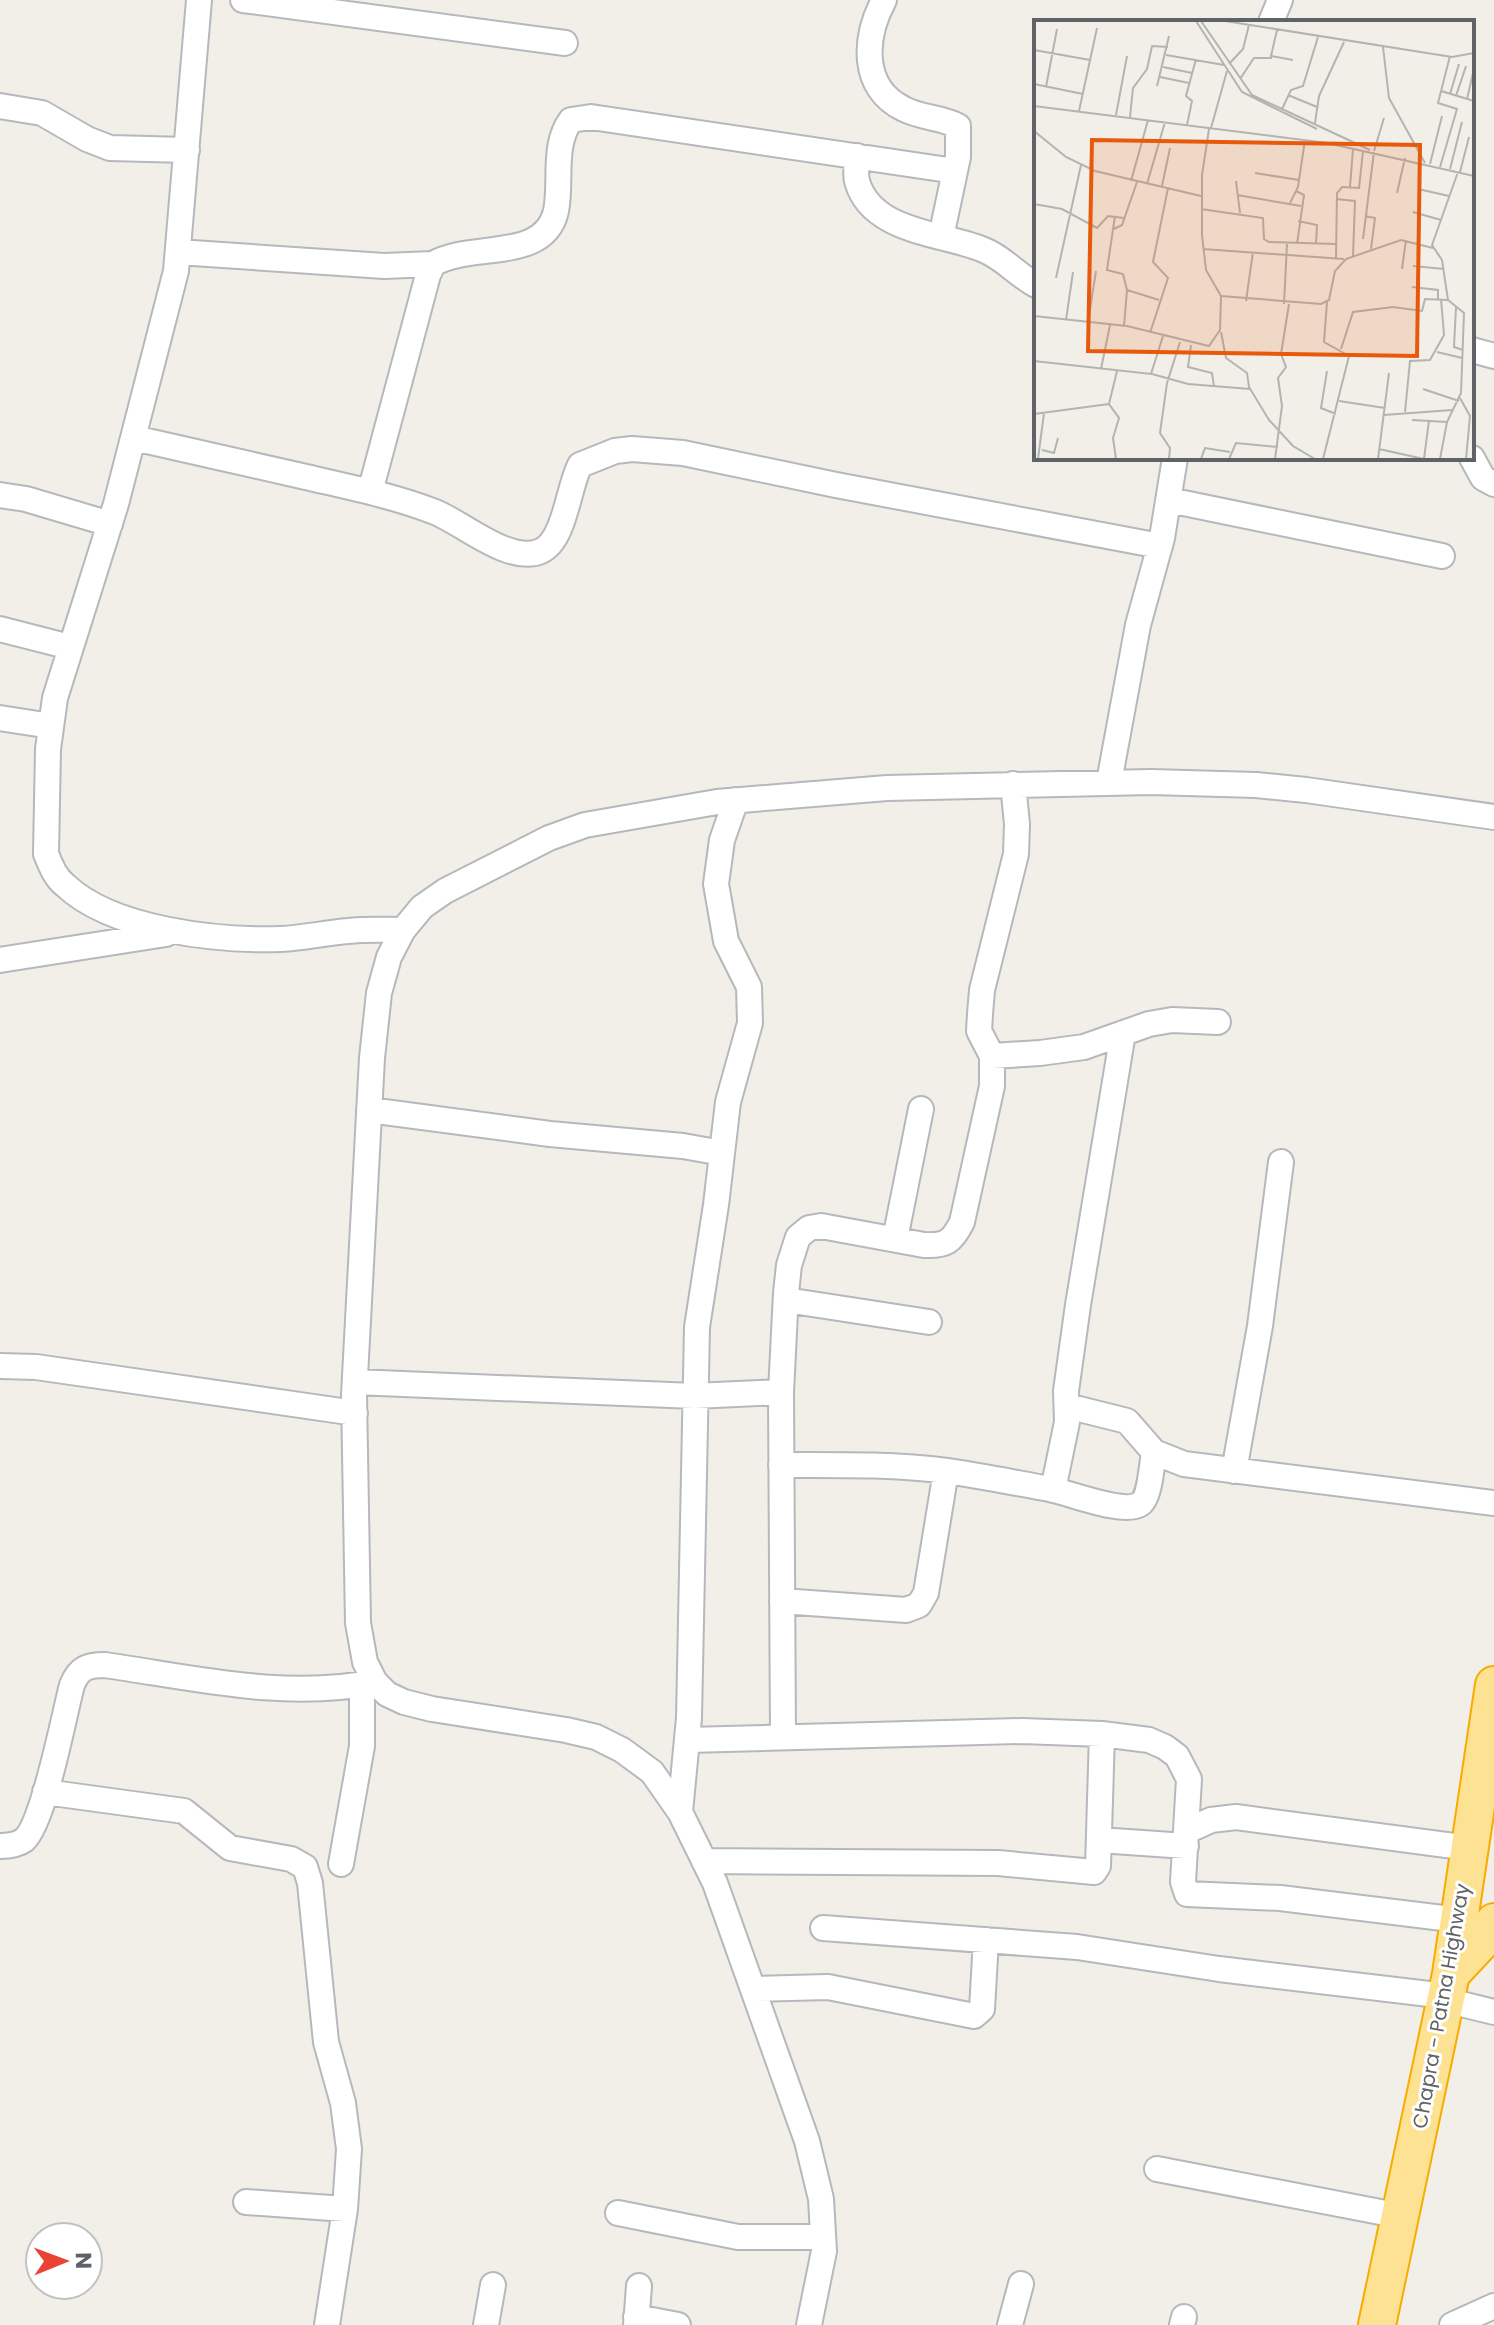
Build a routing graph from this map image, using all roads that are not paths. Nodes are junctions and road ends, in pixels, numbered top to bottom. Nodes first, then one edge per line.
1 (199, 0) edge
2 (243, 0) edge
3 (884, 0) edge
4 (1280, 0) edge
5 (1272, 20) edge
6 (565, 43) dead end
7 (0, 106) edge
8 (187, 150) junction
9 (857, 156) junction
10 (955, 171) junction
11 (941, 237) junction
12 (178, 252) junction
13 (433, 264) junction
14 (1034, 284) edge
15 (1474, 351) edge
16 (1494, 356) edge
17 (134, 438) junction
18 (1175, 460) edge
19 (1473, 460) edge
20 (1494, 484) edge
21 (370, 492) junction
22 (0, 495) edge
23 (1169, 500) junction
24 (110, 524) junction
25 (1160, 546) junction
26 (1442, 556) dead end
27 (0, 629) edge
28 (70, 647) junction
29 (0, 718) edge
30 (51, 726) junction
31 (1109, 782) junction
32 (1013, 784) junction
33 (736, 800) junction
34 (1494, 817) edge
35 (403, 930) junction
36 (180, 932) junction
37 (0, 960) edge
38 (1218, 1022) dead end
39 (1123, 1033) junction
40 (992, 1056) junction
41 (921, 1109) dead end
42 (369, 1110) junction
43 (722, 1153) junction
44 (1281, 1162) dead end
45 (895, 1239) junction
46 (786, 1300) junction
47 (929, 1322) dead end
48 (0, 1366) edge
49 (355, 1382) junction
50 (781, 1392) junction
51 (694, 1396) junction
52 (1067, 1406) junction
53 (355, 1413) junction
54 (1154, 1452) junction
55 (781, 1465) junction
56 (946, 1471) junction
57 (1234, 1471) junction
58 (1053, 1490) junction
59 (1494, 1503) edge
60 (782, 1601) junction
61 (368, 1683) junction
62 (1494, 1685) edge
63 (1102, 1734) junction
64 (783, 1737) junction
65 (688, 1740) junction
66 (45, 1792) junction
67 (680, 1812) junction
68 (1187, 1839) junction
69 (1099, 1840) junction
70 (0, 1846) edge
71 (1469, 1848) junction
72 (704, 1861) junction
73 (341, 1864) dead end
74 (1459, 1920) junction
75 (1494, 1922) edge
76 (823, 1928) dead end
77 (986, 1940) junction
78 (755, 1989) junction
79 (1447, 1990) junction
80 (1494, 2012) edge
81 (1157, 2169) dead end
82 (246, 2202) dead end
83 (345, 2209) junction
84 (618, 2213) dead end
85 (1401, 2216) junction
86 (823, 2237) junction
87 (1021, 2284) dead end
88 (493, 2285) dead end
89 (639, 2286) dead end
90 (1494, 2306) edge
91 (636, 2321) edge
92 (327, 2325) edge
93 (486, 2325) edge
94 (678, 2325) edge
95 (809, 2325) edge
96 (1010, 2325) edge
97 (1377, 2325) edge
98 (1452, 2325) edge

1 - 8 street
2 - 6 street
3 - 10 street
4 - 5 street
7 - 8 street
8 - 12 street
9 - 10 street
9 - 11 street
9 - 13 street
10 - 11 street
11 - 14 street
12 - 13 street
12 - 17 street
13 - 21 street
15 - 16 street
17 - 21 street
17 - 24 street
18 - 23 street
19 - 20 street
21 - 25 street
22 - 24 street
23 - 25 street
23 - 26 street
24 - 28 street
25 - 31 street
27 - 28 street
28 - 30 street
29 - 30 street
30 - 36 street
31 - 32 street
31 - 34 street
32 - 33 street
32 - 40 street
33 - 35 street
33 - 43 street
35 - 36 street
35 - 42 street
36 - 37 street
38 - 39 street
39 - 40 street
39 - 52 street
40 - 45 street
41 - 45 street
42 - 43 street
42 - 49 street
43 - 51 street
44 - 57 street
45 - 46 street
46 - 47 street
46 - 50 street
48 - 53 street
49 - 51 street
49 - 53 street
50 - 51 street
50 - 55 street
51 - 65 street
52 - 54 street
52 - 58 street
53 - 61 street
54 - 57 street
54 - 58 street
55 - 56 street
55 - 60 street
56 - 58 street
56 - 60 street
57 - 59 street
60 - 64 street
61 - 66 street
61 - 67 street
61 - 73 street
62 - 71 highway, Chapra - Patna Highway
63 - 64 street
63 - 68 street
63 - 69 street
64 - 65 street
65 - 67 street
66 - 70 street
66 - 83 street
67 - 72 street
68 - 69 street
68 - 71 street
68 - 74 street
69 - 72 street
71 - 74 highway, Chapra - Patna Highway
72 - 78 street
74 - 79 highway, Chapra - Patna Highway
75 - 79 highway
76 - 77 street
77 - 78 street
77 - 79 street
78 - 86 street
79 - 80 street
79 - 85 highway, Chapra - Patna Highway
81 - 85 street
82 - 83 street
83 - 92 street
84 - 86 street
85 - 97 highway, Chapra - Patna Highway
86 - 95 street
87 - 96 street
88 - 93 street
89 - 91 street
90 - 98 street
91 - 94 street

